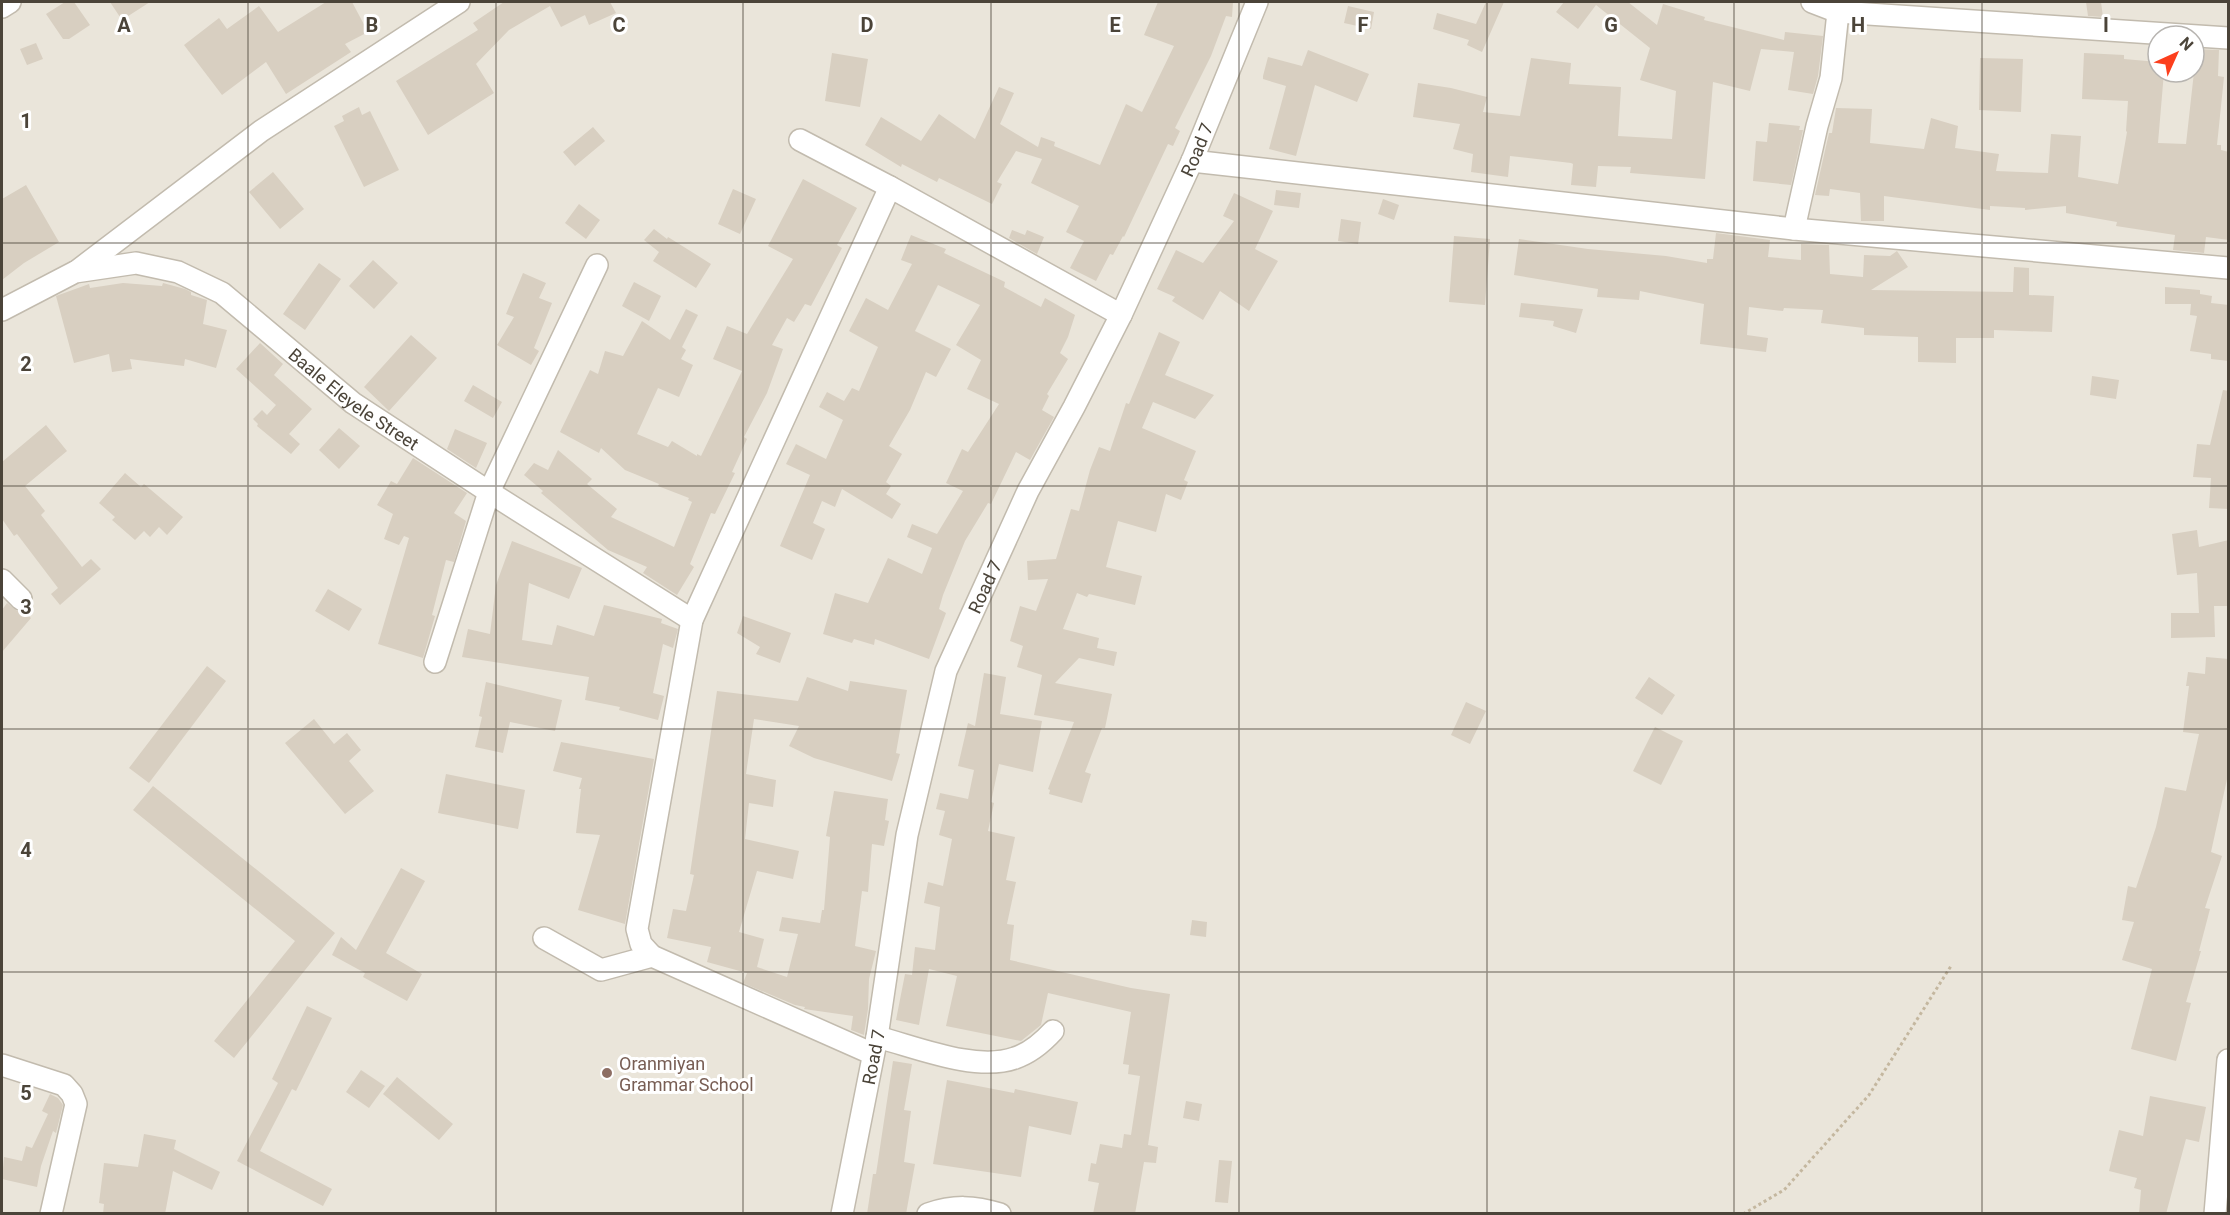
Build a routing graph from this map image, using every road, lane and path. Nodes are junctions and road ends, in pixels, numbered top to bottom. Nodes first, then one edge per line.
1 (10, 2) edge
2 (459, 2) edge
3 (1257, 2) edge
4 (1812, 2) edge
5 (2, 7) edge
6 (1838, 12) junction
7 (2229, 38) edge
8 (800, 140) dead end
9 (1192, 161) junction
10 (890, 187) junction
11 (1794, 229) junction
12 (597, 265) dead end
13 (2229, 268) edge
14 (75, 272) junction
15 (2, 310) edge
16 (1121, 315) junction
17 (489, 492) junction
18 (2, 580) edge
19 (21, 598) dead end
20 (692, 620) junction
21 (435, 662) dead end
22 (544, 938) dead end
23 (652, 956) junction
24 (1951, 966) dead end
25 (1053, 1031) dead end
26 (875, 1045) junction
27 (2229, 1060) edge
28 (2, 1065) edge
29 (51, 1214) edge
30 (842, 1214) edge
31 (928, 1214) edge
32 (1000, 1214) edge
33 (1743, 1214) edge
34 (2215, 1214) edge

1 - 5 street
2 - 14 street
3 - 9 street, Road 7
4 - 6 street
6 - 7 street
6 - 11 street
8 - 10 street
9 - 11 street
9 - 16 street, Road 7
10 - 16 street
10 - 20 street
11 - 13 street
12 - 17 street
14 - 15 street, Baale Eleyele Street
14 - 17 street, Baale Eleyele Street
16 - 26 street, Road 7
17 - 20 street, Baale Eleyele Street
17 - 21 street
18 - 19 street
20 - 23 street
22 - 23 street
23 - 26 street
24 - 33 path
25 - 26 street
26 - 30 street, Road 7
27 - 34 street
28 - 29 street
31 - 32 street

